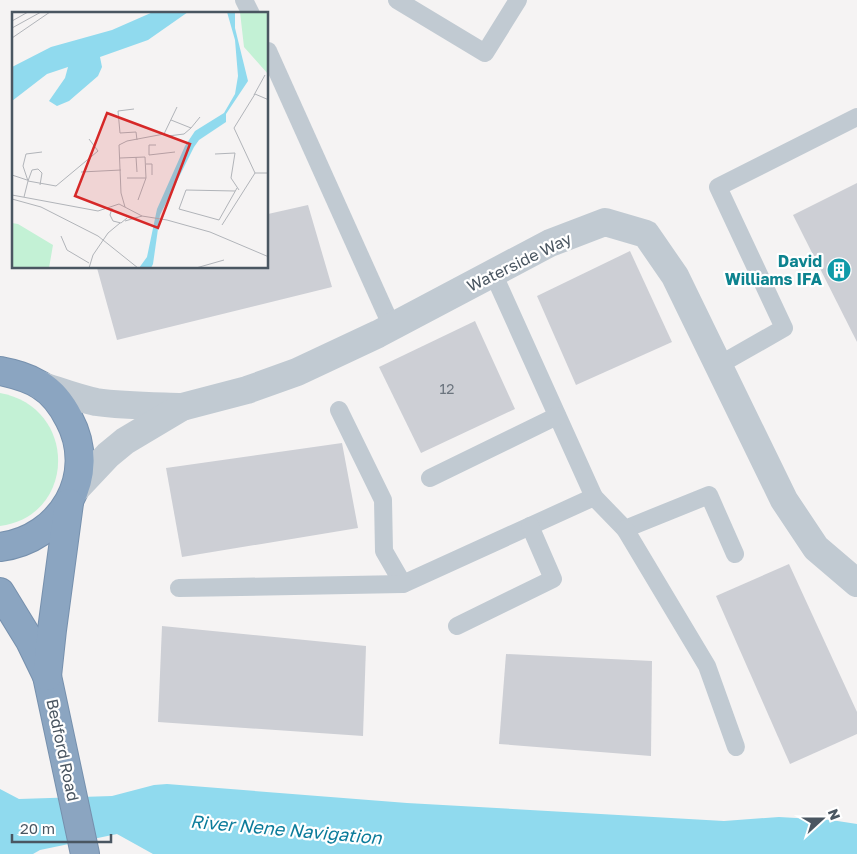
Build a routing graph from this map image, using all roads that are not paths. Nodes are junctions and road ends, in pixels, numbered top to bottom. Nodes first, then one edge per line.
1 (244, 0) edge
2 (397, 0) edge
3 (518, 0) edge
4 (250, 12) edge
5 (269, 53) edge
6 (857, 117) edge
7 (493, 273) junction
8 (392, 327) junction
9 (0, 354) edge
10 (719, 365) junction
11 (21, 377) edge
12 (182, 407) junction
13 (339, 410) dead end
14 (557, 416) junction
15 (430, 478) dead end
16 (72, 496) junction
17 (594, 497) junction
18 (530, 526) junction
19 (625, 529) junction
20 (0, 547) edge
21 (735, 554) dead end
22 (857, 583) edge
23 (403, 584) junction
24 (179, 588) dead end
25 (0, 592) edge
26 (457, 626) dead end
27 (47, 676) junction
28 (736, 746) dead end
29 (85, 854) edge

1 - 4 lane
2 - 3 lane
5 - 8 lane
6 - 10 lane
7 - 8 street, Waterside Way
7 - 10 street, Waterside Way
7 - 14 lane
8 - 12 street, Waterside Way
9 - 11 highway
10 - 22 street, Waterside Way
11 - 12 street, Waterside Way
11 - 16 highway, Bedford Road
12 - 16 street, Waterside Way
13 - 23 lane
14 - 15 lane
14 - 17 lane
16 - 20 highway
16 - 27 highway, Bedford Road
17 - 18 lane
17 - 19 lane
18 - 23 lane
18 - 26 lane
19 - 21 lane
19 - 28 lane
23 - 24 lane
25 - 27 highway, Bedford Road
27 - 29 highway, Bedford Road

